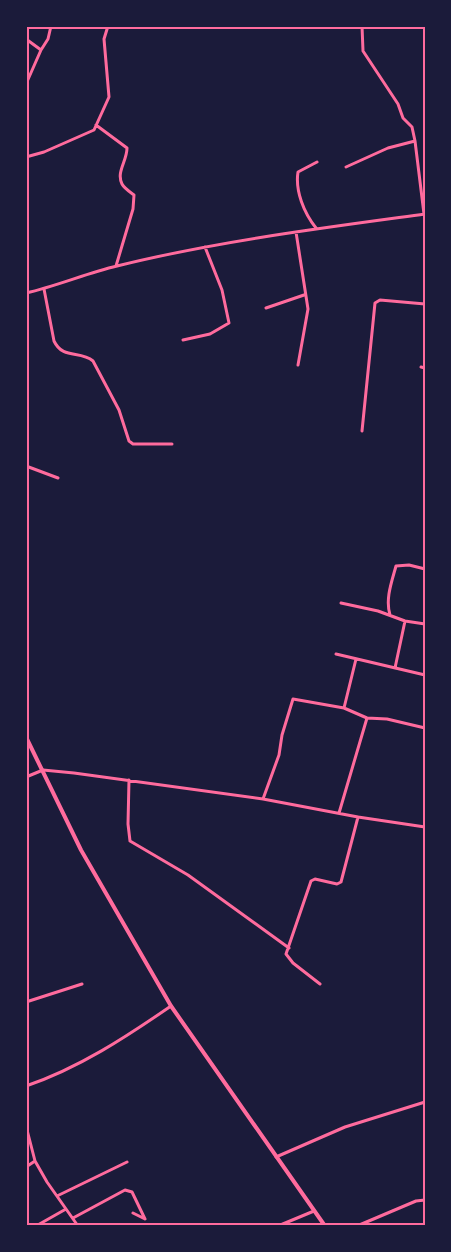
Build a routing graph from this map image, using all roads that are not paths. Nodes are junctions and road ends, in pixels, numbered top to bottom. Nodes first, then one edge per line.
1 (51, 26) edge
2 (108, 26) edge
3 (362, 26) edge
4 (26, 39) edge
5 (41, 50) junction
6 (26, 84) edge
7 (96, 125) junction
8 (415, 141) junction
9 (26, 157) edge
10 (317, 162) dead end
11 (346, 167) dead end
12 (424, 214) edge
13 (316, 229) junction
14 (296, 232) junction
15 (205, 247) junction
16 (116, 266) junction
17 (44, 289) junction
18 (26, 292) edge
19 (304, 295) junction
20 (425, 304) edge
21 (266, 308) dead end
22 (183, 340) dead end
23 (298, 365) dead end
24 (362, 431) dead end
25 (172, 444) dead end
26 (26, 466) edge
27 (58, 478) dead end
28 (425, 569) edge
29 (341, 603) dead end
30 (390, 615) junction
31 (405, 621) junction
32 (425, 624) edge
33 (336, 654) dead end
34 (356, 659) junction
35 (396, 668) junction
36 (425, 676) edge
37 (344, 708) junction
38 (367, 718) junction
39 (425, 728) edge
40 (26, 736) edge
41 (42, 770) junction
42 (26, 777) edge
43 (129, 780) junction
44 (263, 798) junction
45 (339, 812) junction
46 (358, 817) junction
47 (425, 827) edge
48 (288, 948) junction
49 (82, 984) dead end
50 (320, 984) dead end
51 (26, 1002) edge
52 (171, 1006) junction
53 (26, 1086) edge
54 (425, 1102) edge
55 (26, 1126) edge
56 (276, 1157) junction
57 (35, 1161) junction
58 (127, 1162) dead end
59 (26, 1167) edge
60 (57, 1196) junction
61 (425, 1200) edge
62 (66, 1209) junction
63 (314, 1211) junction
64 (133, 1214) dead end
65 (73, 1218) junction
66 (36, 1226) edge
67 (78, 1226) edge
68 (278, 1226) edge
69 (325, 1226) edge
70 (357, 1226) edge

1 - 5 street
2 - 7 street
3 - 8 street
4 - 5 street
5 - 6 street
7 - 9 street
7 - 16 street
8 - 11 street
8 - 12 street
10 - 13 street
12 - 13 street
13 - 14 street
14 - 15 street
14 - 19 street
15 - 16 street
15 - 22 street
16 - 17 street
17 - 18 street
17 - 25 street
19 - 21 street
19 - 23 street
20 - 24 street
26 - 27 street
28 - 30 street
29 - 30 street
30 - 31 street
31 - 32 street
31 - 35 street
33 - 34 street
34 - 35 street
34 - 37 street
35 - 36 street
37 - 38 street
37 - 44 street
38 - 39 street
38 - 45 street
40 - 41 street
41 - 42 street
41 - 43 street
41 - 52 street
43 - 44 street
43 - 48 street
44 - 45 street
45 - 46 street
46 - 47 street
46 - 48 street
48 - 50 street
49 - 51 street
52 - 53 street
52 - 56 street
54 - 56 street
55 - 57 street
56 - 63 street
57 - 59 street
57 - 60 street
58 - 60 street
60 - 62 street
61 - 70 street
62 - 65 street
62 - 66 street
63 - 68 street
63 - 69 street
64 - 65 street
65 - 67 street

